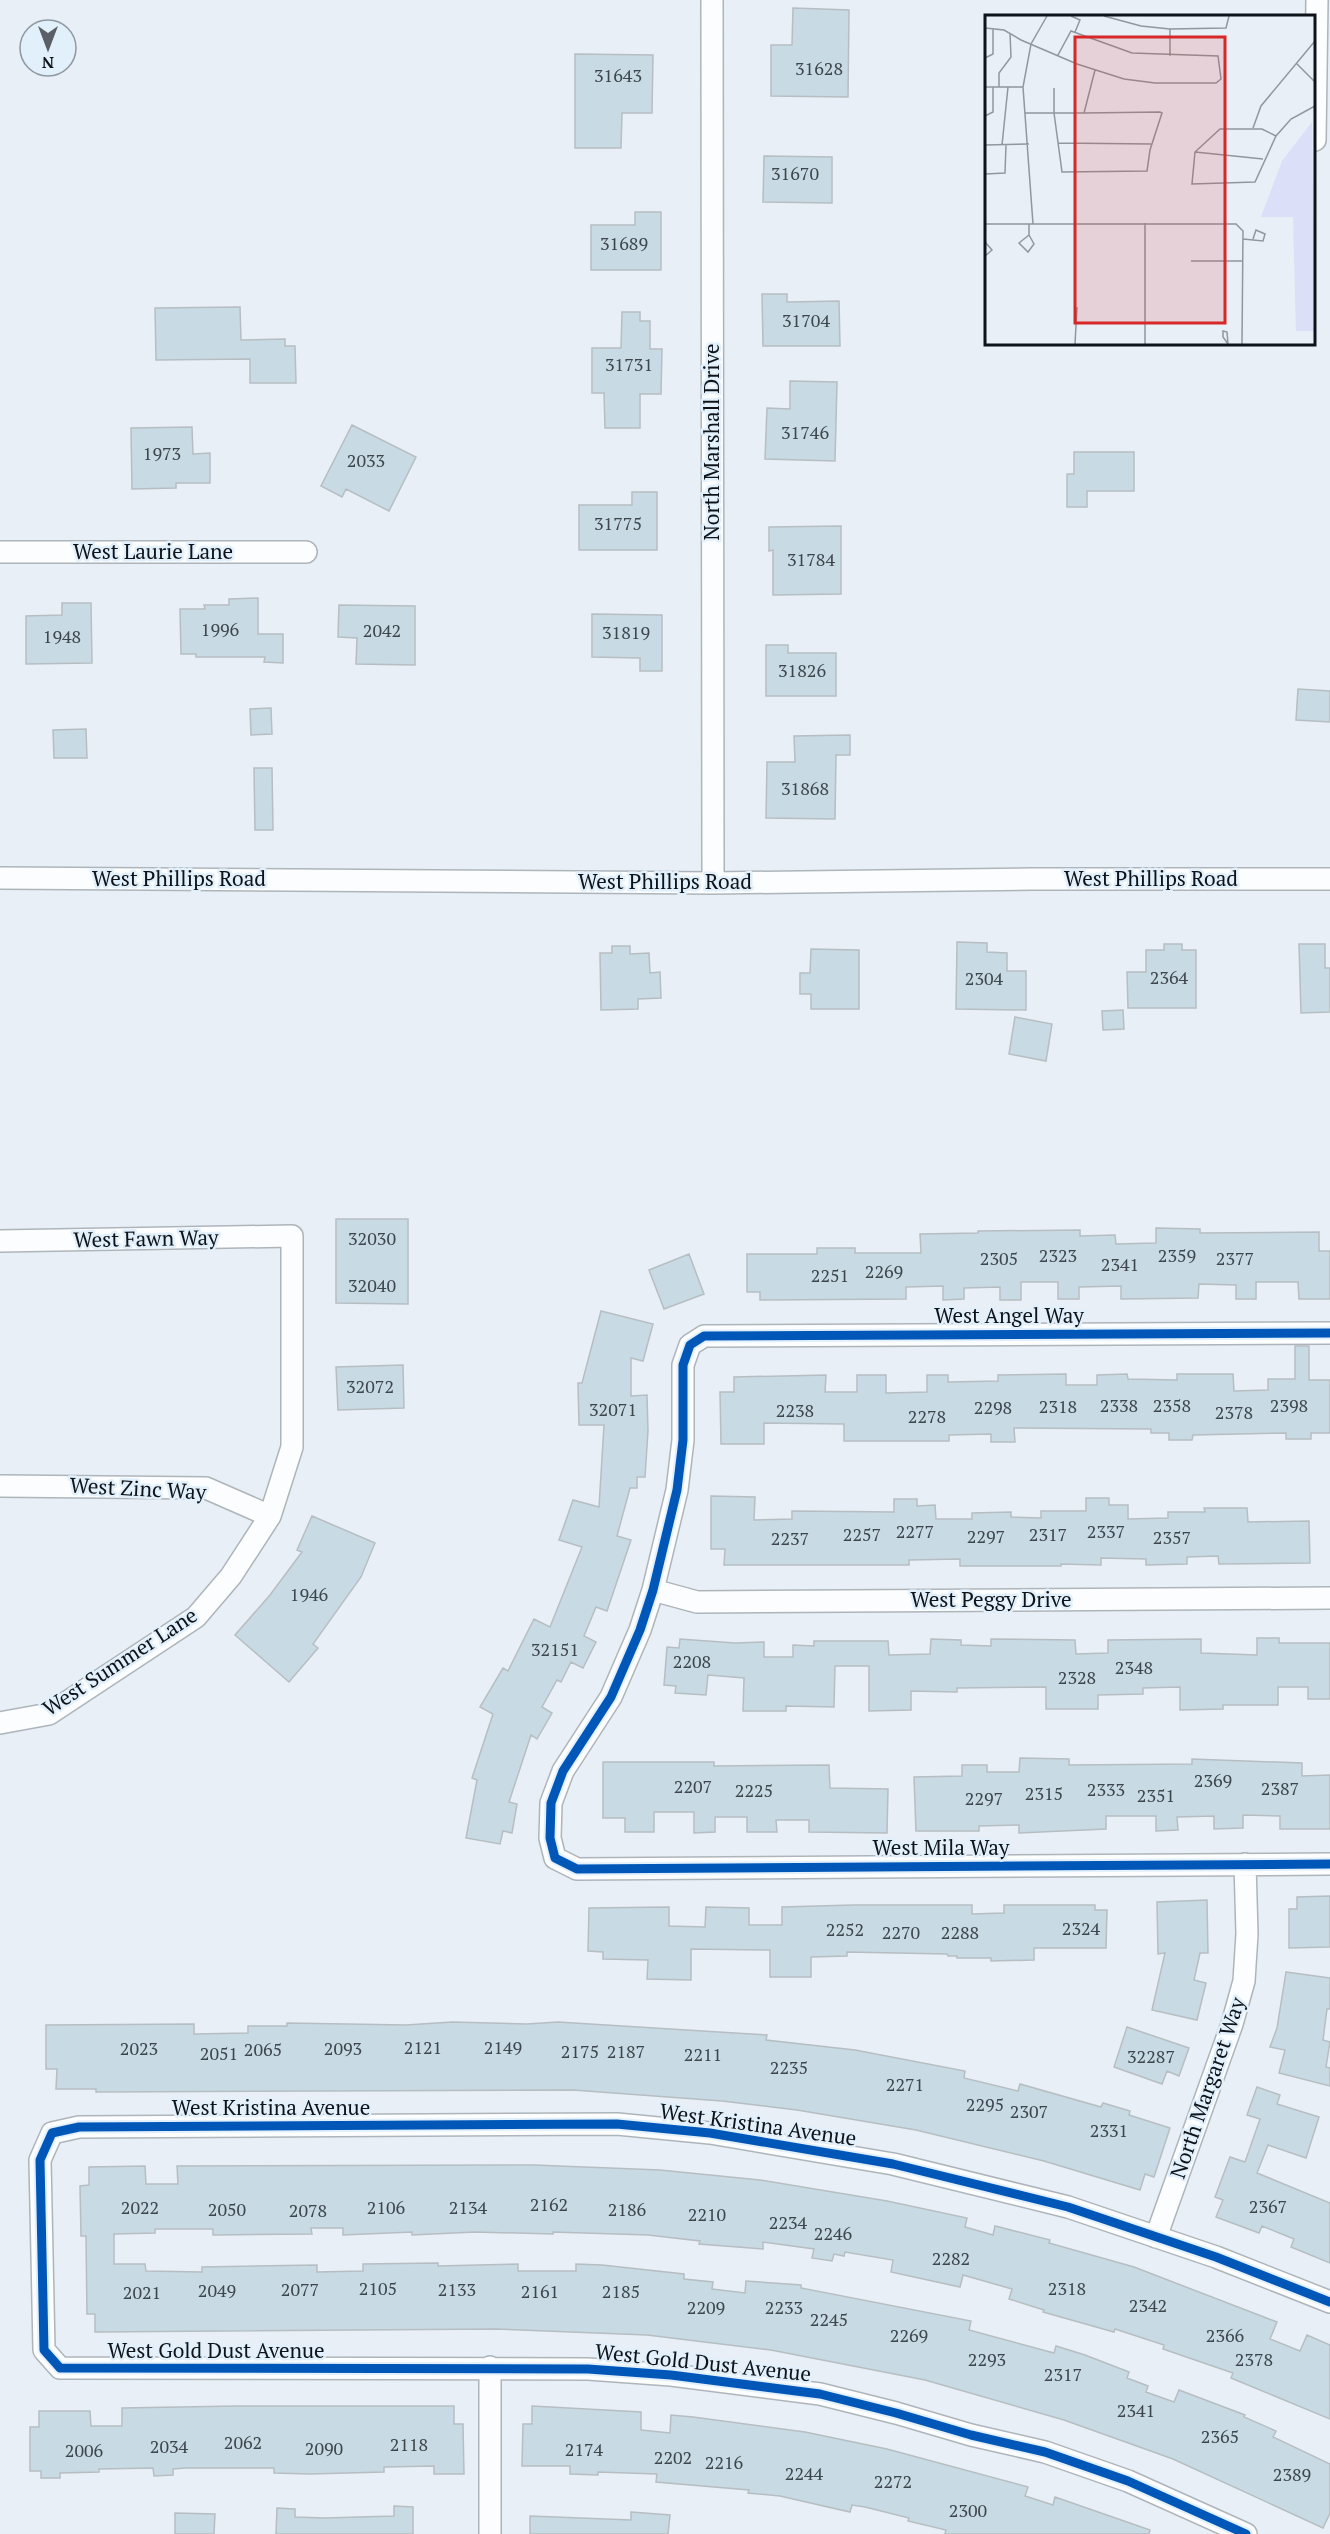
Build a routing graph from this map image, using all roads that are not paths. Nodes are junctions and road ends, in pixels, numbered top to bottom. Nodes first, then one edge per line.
1 (712, 0) edge
2 (1317, 0) edge
3 (1315, 140) dead end
4 (0, 552) edge
5 (306, 552) dead end
6 (0, 878) edge
7 (1330, 879) edge
8 (712, 883) junction
9 (292, 1236) joint
10 (0, 1241) edge
11 (1330, 1333) edge
12 (0, 1486) edge
13 (270, 1516) junction
14 (653, 1590) junction
15 (1330, 1598) edge
16 (0, 1723) edge
17 (1245, 1864) junction
18 (1330, 1864) edge
19 (1156, 2237) junction
20 (1330, 2302) edge
21 (490, 2367) junction
22 (60, 2368) joint
23 (490, 2534) edge
24 (1246, 2534) edge

1 - 8 street, North Marshall Drive
2 - 3 street
4 - 5 street, West Laurie Lane
6 - 8 street, West Phillips Road
7 - 8 street, West Phillips Road
9 - 10 street, West Fawn Way
9 - 13 street, West Summer Lane
11 - 14 street, West Angel Way
12 - 13 street, West Zinc Way
13 - 16 street, West Summer Lane
14 - 15 street, West Peggy Drive
14 - 17 street, West Mila Way
17 - 18 street, West Mila Way
17 - 19 street, North Margaret Way
19 - 20 street, West Kristina Avenue
19 - 22 street, West Kristina Avenue
21 - 22 street, West Gold Dust Avenue
21 - 23 street
21 - 24 street, West Gold Dust Avenue

